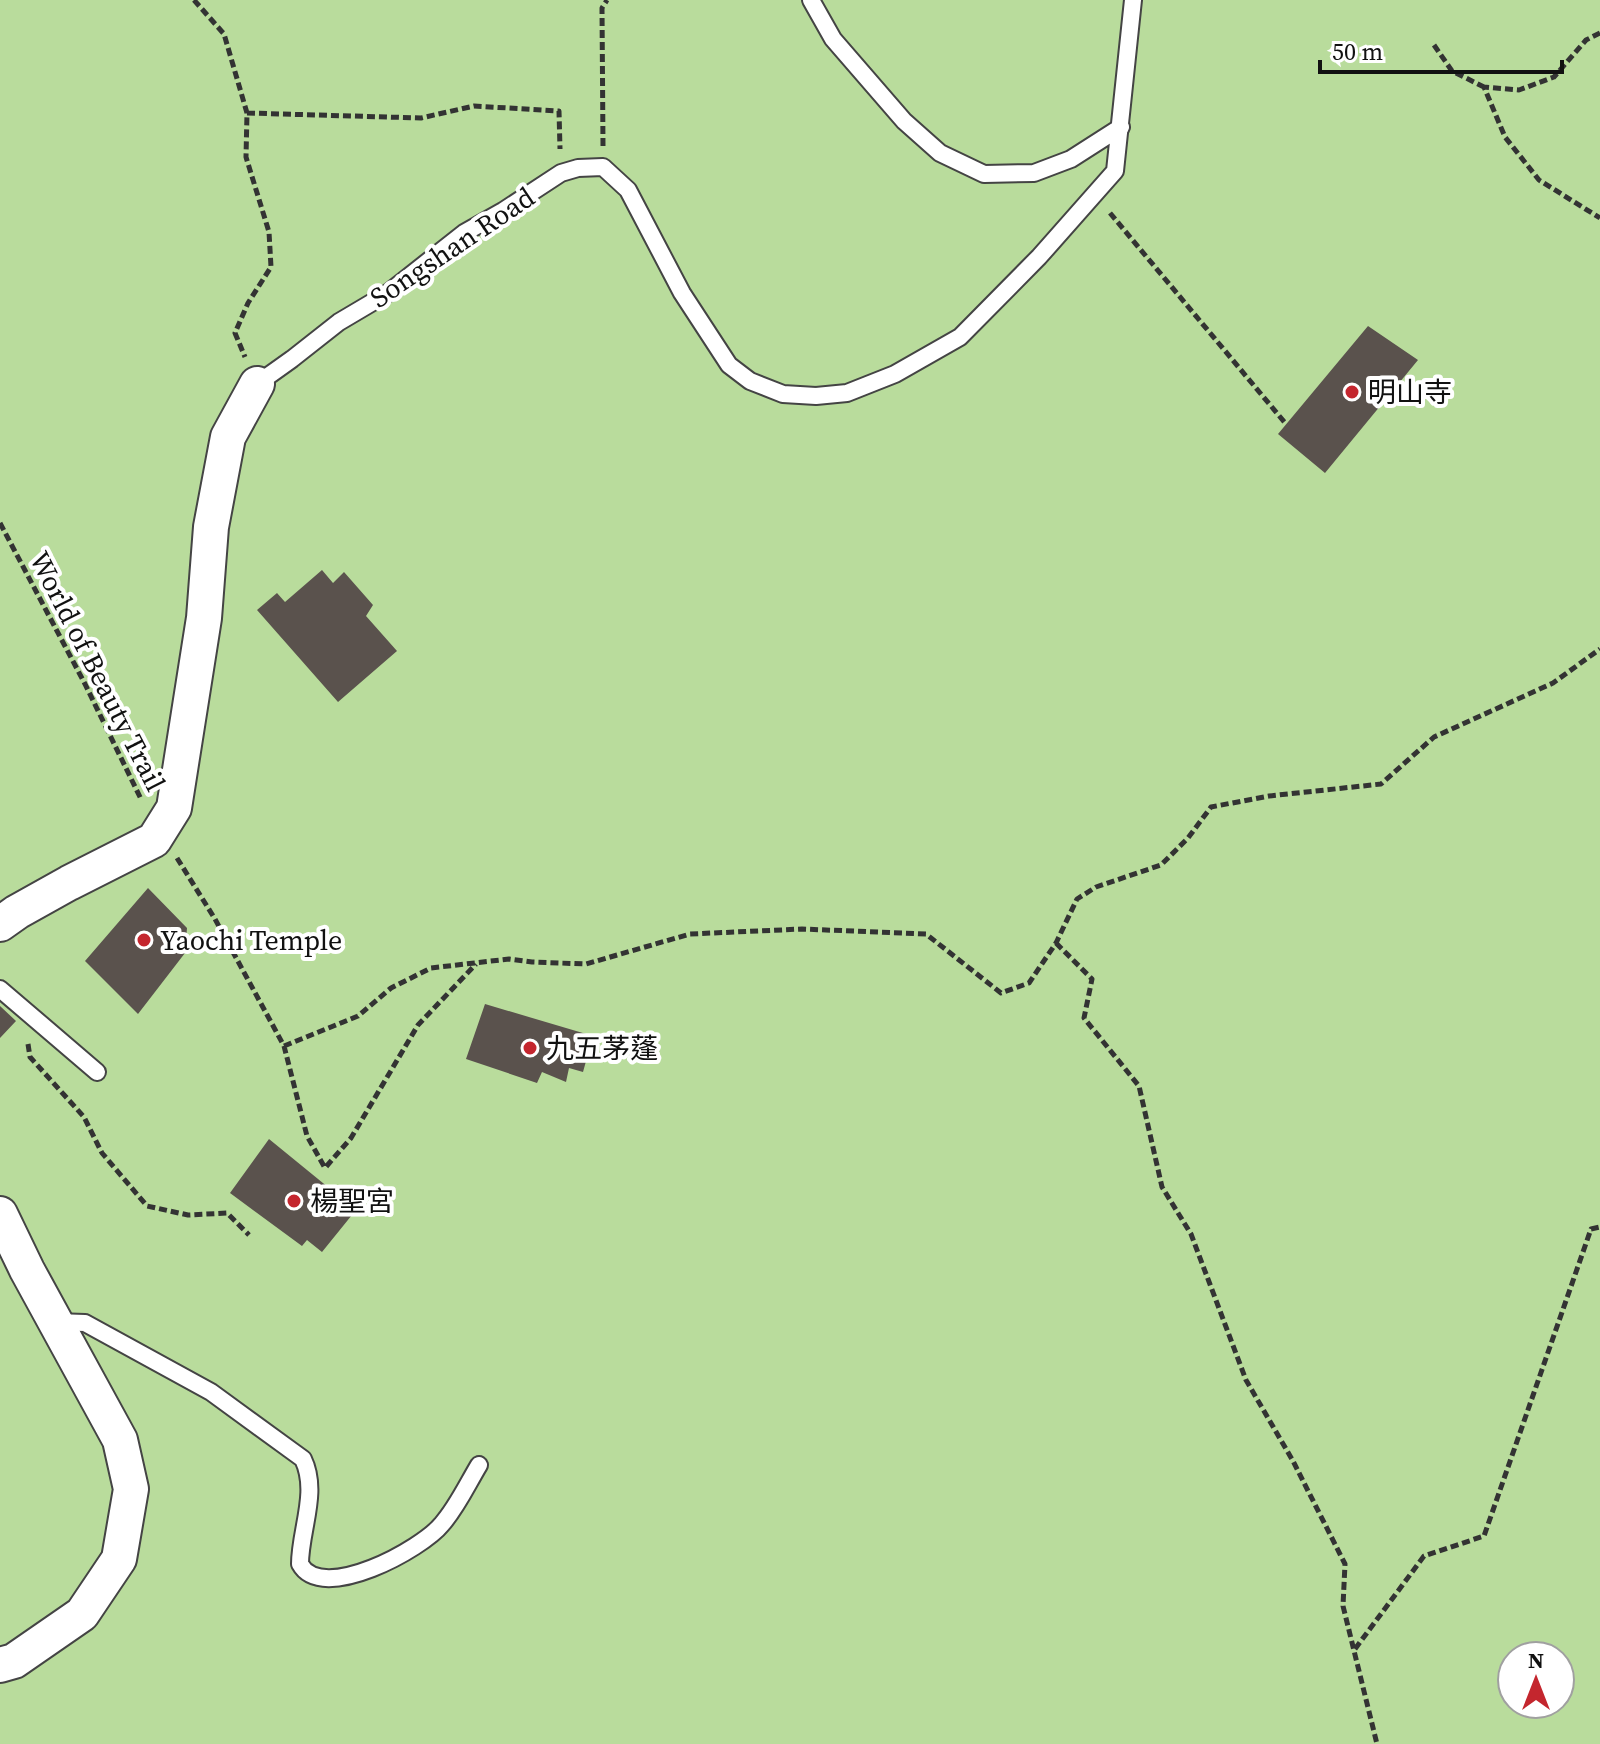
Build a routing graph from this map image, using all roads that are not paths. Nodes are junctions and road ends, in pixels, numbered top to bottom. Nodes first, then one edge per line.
1 (811, 0) edge
2 (1133, 0) edge
3 (1121, 127) junction
4 (257, 384) joint
5 (0, 924) edge
6 (0, 989) edge
7 (97, 1072) dead end
8 (0, 1214) edge
9 (55, 1322) junction
10 (479, 1465) dead end
11 (0, 1665) edge

1 - 3 lane
2 - 3 lane
3 - 4 lane, Songshan Road
4 - 5 street, Songshan Road
6 - 7 lane
8 - 9 street
9 - 10 lane
9 - 11 street

